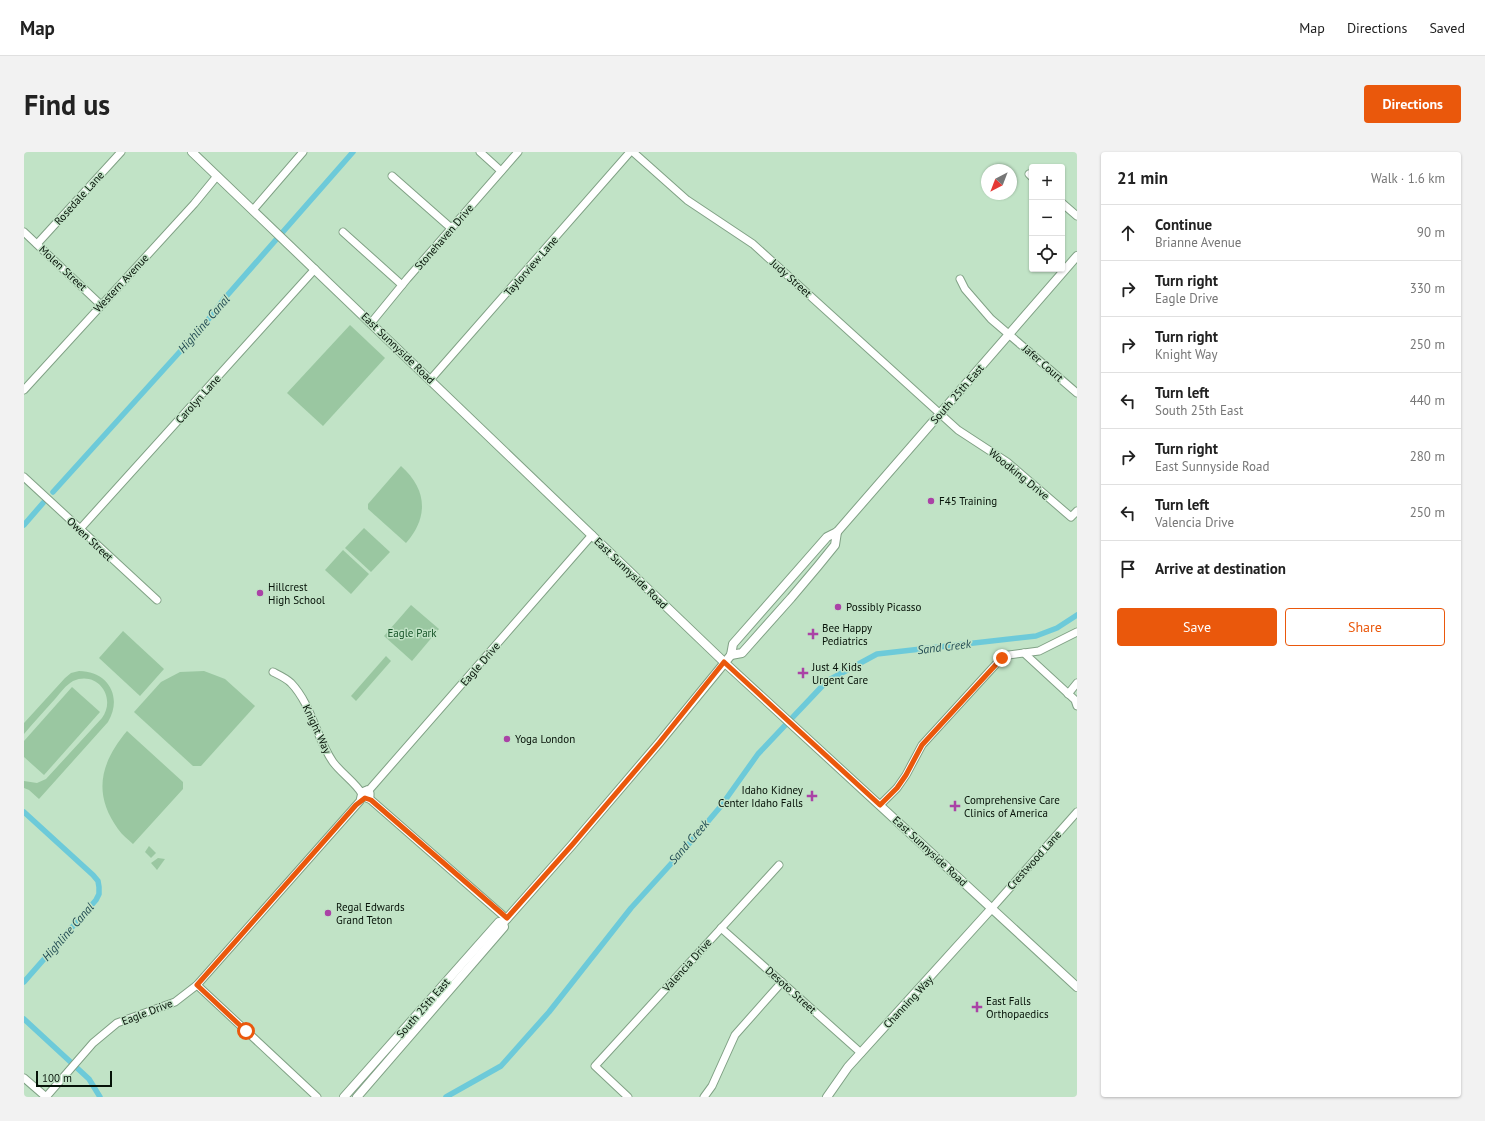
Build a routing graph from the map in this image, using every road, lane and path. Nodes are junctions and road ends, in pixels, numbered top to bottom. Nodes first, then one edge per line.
1 (121, 152) edge
2 (192, 152) edge
3 (303, 152) edge
4 (480, 152) edge
5 (518, 152) edge
6 (632, 152) edge
7 (501, 171) junction
8 (217, 176) junction
9 (392, 176) dead end
10 (1065, 206) edge
11 (253, 210) junction
12 (1077, 216) edge
13 (451, 228) junction
14 (24, 232) edge
15 (343, 232) dead end
16 (37, 244) junction
17 (1077, 256) edge
18 (315, 269) junction
19 (960, 279) dead end
20 (402, 285) junction
21 (101, 305) junction
22 (371, 323) junction
23 (1009, 334) junction
24 (430, 380) junction
25 (24, 390) edge
26 (1077, 393) edge
27 (940, 413) junction
28 (24, 477) edge
29 (1077, 511) edge
30 (80, 529) junction
31 (838, 532) junction
32 (592, 535) junction
33 (157, 600) dead end
34 (1077, 632) edge
35 (1024, 653) junction
36 (730, 655) junction
37 (724, 662) junction
38 (273, 672) dead end
39 (1077, 683) edge
40 (1068, 694) junction
41 (1077, 706) edge
42 (366, 795) junction
43 (880, 805) junction
44 (1077, 812) edge
45 (779, 865) dead end
46 (992, 908) junction
47 (505, 921) junction
48 (721, 928) junction
49 (782, 982) junction
50 (197, 985) junction
51 (1077, 987) edge
52 (423, 1014) junction
53 (861, 1053) junction
54 (24, 1078) edge
55 (360, 1079) junction
56 (46, 1097) edge
57 (317, 1097) edge
58 (344, 1097) edge
59 (352, 1097) edge
60 (356, 1097) edge
61 (628, 1097) edge
62 (704, 1097) edge
63 (827, 1097) edge

1 - 16 street, Rosedale Lane
2 - 8 main road, East Sunnyside Road
3 - 11 street
4 - 7 street
5 - 7 street, Stonehaven Drive
6 - 24 street, Taylorview Lane
6 - 27 street, Judy Street
7 - 13 street, Stonehaven Drive
8 - 11 main road, East Sunnyside Road
8 - 21 street, Western Avenue
9 - 13 street
10 - 12 street
11 - 18 main road, East Sunnyside Road
13 - 20 street, Stonehaven Drive
14 - 16 street, Molen Street
15 - 20 street
16 - 21 street, Molen Street
17 - 23 main road, South 25th East
18 - 22 main road, East Sunnyside Road
18 - 30 street, Carolyn Lane
19 - 23 street, Jafer Court
20 - 22 street, Stonehaven Drive
21 - 25 street, Western Avenue
22 - 24 main road, East Sunnyside Road
23 - 26 street, Jafer Court
23 - 27 main road, South 25th East
24 - 32 main road, East Sunnyside Road
27 - 29 street, Woodking Drive
27 - 31 main road, South 25th East
28 - 30 street, Owen Street
30 - 33 street, Owen Street
31 - 36 main road, South 25th East
31 - 36 main road, South 25th East
32 - 37 main road, East Sunnyside Road
32 - 42 street, Eagle Drive
34 - 35 street
35 - 40 street
35 - 43 street
36 - 37 main road, South 25th East
37 - 43 main road, East Sunnyside Road
37 - 47 main road, South 25th East
38 - 42 street, Knight Way
39 - 40 street
40 - 41 street
42 - 47 street, Knight Way
42 - 50 street, Eagle Drive
43 - 46 main road, East Sunnyside Road
44 - 46 street, Crestwood Lane
45 - 48 street, Valencia Drive
46 - 51 main road, East Sunnyside Road
46 - 53 main road, Channing Way
47 - 52 main road, South 25th East
48 - 49 street, Desoto Street
48 - 61 street, Valencia Drive
49 - 53 street, Desoto Street
49 - 62 street
50 - 56 street, Eagle Drive
50 - 57 street
52 - 55 main road, South 25th East
52 - 60 main road, South 25th East
53 - 63 main road, Channing Way
54 - 56 street
55 - 58 main road, South 25th East
55 - 59 main road

